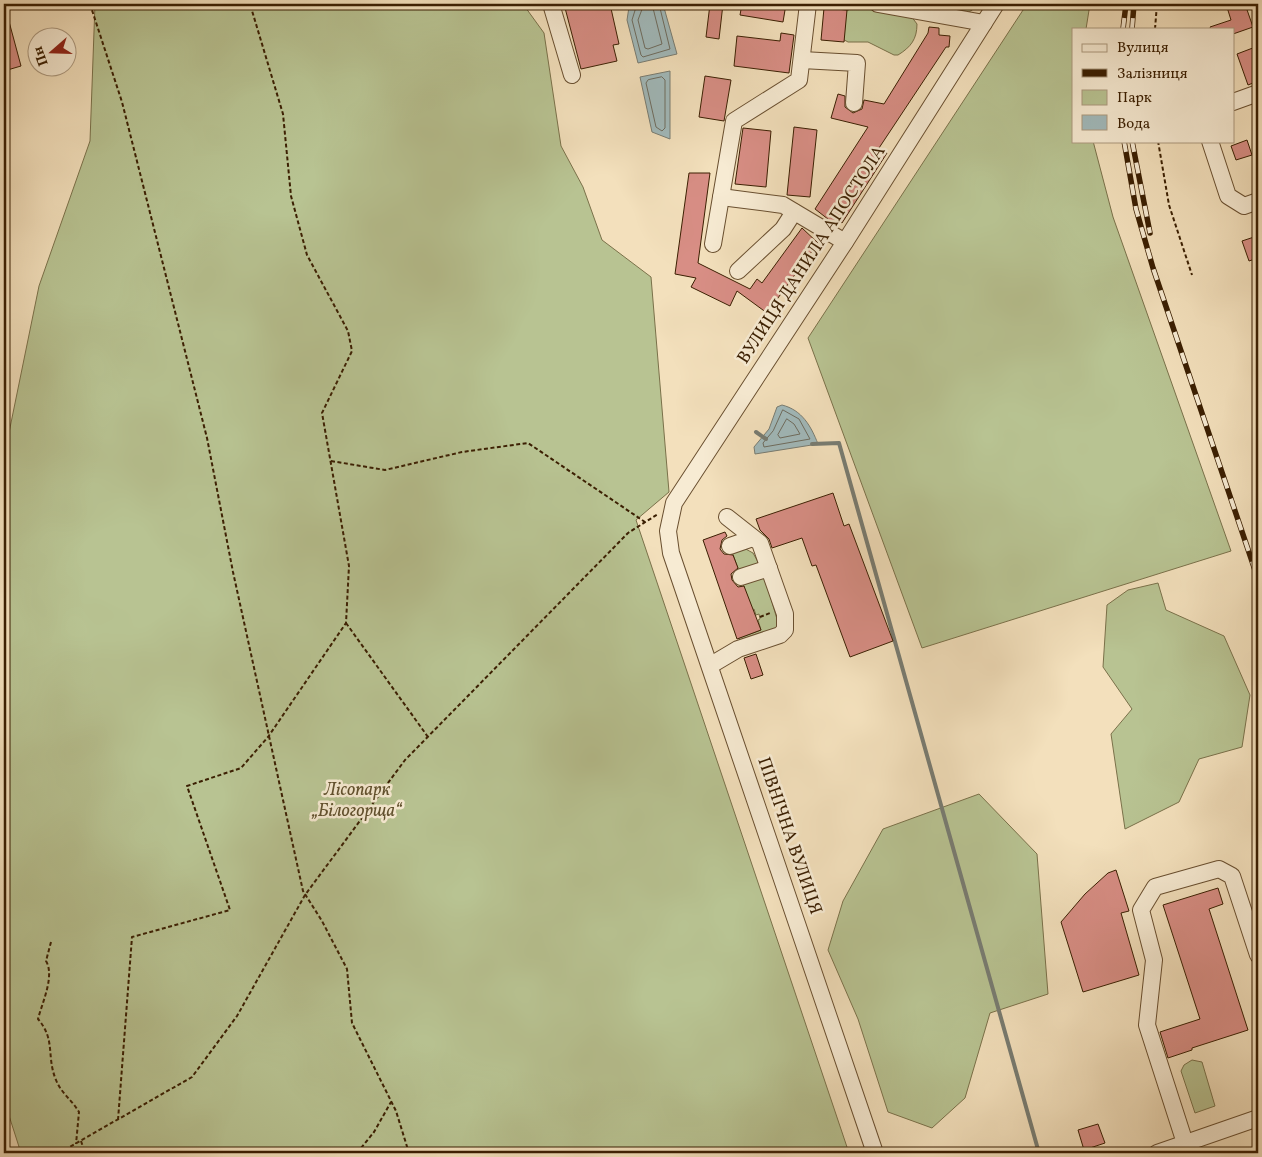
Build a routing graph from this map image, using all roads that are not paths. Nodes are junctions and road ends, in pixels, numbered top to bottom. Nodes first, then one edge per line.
1 (551, 4) edge
2 (808, 4) edge
3 (878, 4) edge
4 (992, 5) edge
5 (984, 23) junction
6 (802, 60) junction
7 (572, 75) dead end
8 (1258, 93) edge
9 (1234, 102) edge
10 (854, 103) dead end
11 (1210, 142) edge
12 (721, 196) junction
13 (1258, 201) edge
14 (794, 212) junction
15 (845, 242) junction
16 (713, 244) dead end
17 (738, 271) dead end
18 (727, 517) dead end
19 (668, 531) joint
20 (753, 538) junction
21 (730, 546) dead end
22 (769, 568) junction
23 (741, 576) dead end
24 (711, 665) junction
25 (1258, 955) edge
26 (1258, 1118) edge
27 (1185, 1144) junction
28 (875, 1153) edge
29 (1156, 1153) edge

1 - 7 street
2 - 6 street
3 - 5 street
4 - 5 street, ВУЛИЦЯ ДАНИЛА АПОСТОЛА
5 - 15 street, ВУЛИЦЯ ДАНИЛА АПОСТОЛА
6 - 10 street
6 - 12 street
8 - 9 street
11 - 13 street
12 - 14 street
12 - 16 street
14 - 15 street
14 - 17 street
15 - 19 street, ВУЛИЦЯ ДАНИЛА АПОСТОЛА
18 - 20 street
19 - 24 street, ПІВНІЧНА ВУЛИЦЯ
20 - 21 street
20 - 22 street
22 - 23 street
22 - 24 street
24 - 28 street, ПІВНІЧНА ВУЛИЦЯ
25 - 27 street
26 - 27 street
27 - 29 street

